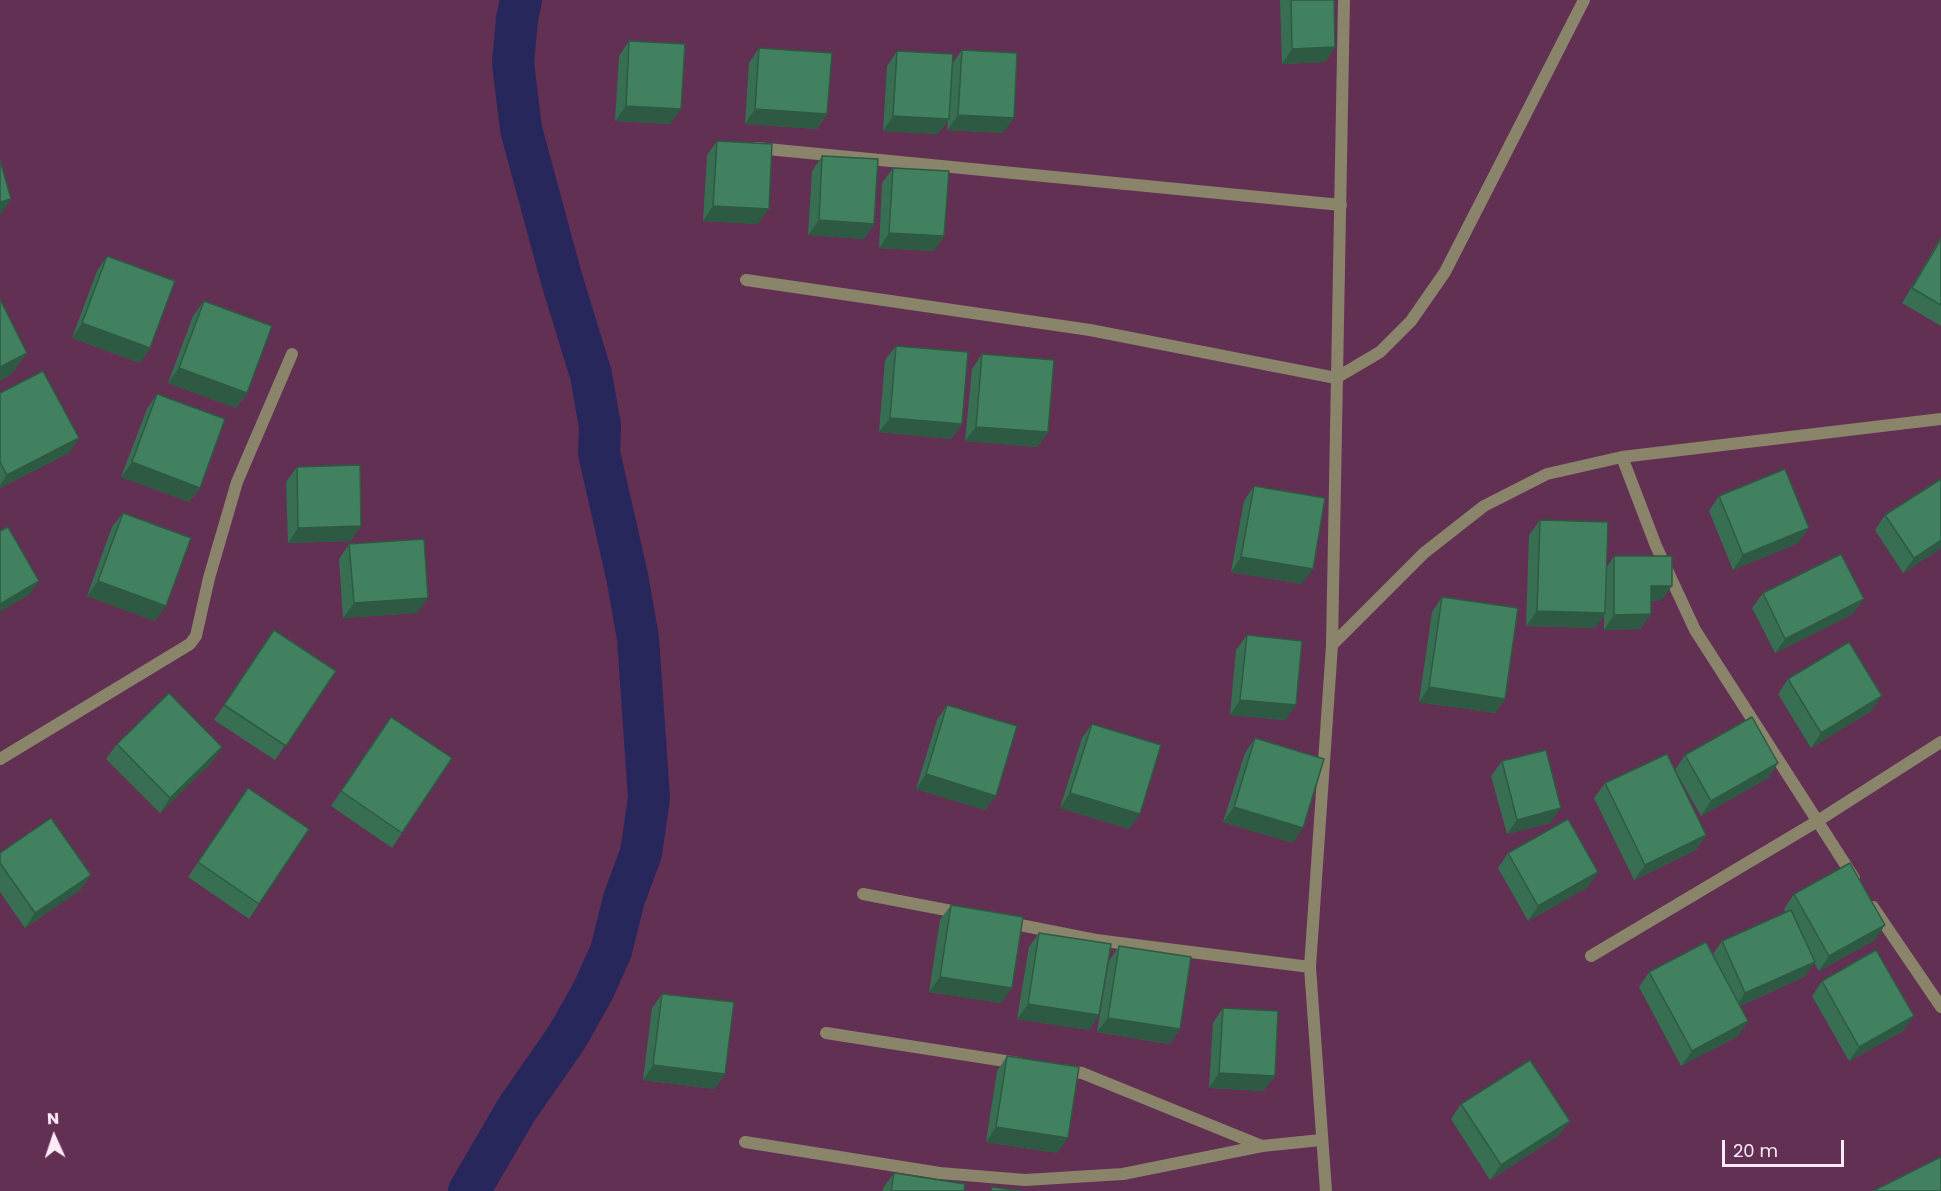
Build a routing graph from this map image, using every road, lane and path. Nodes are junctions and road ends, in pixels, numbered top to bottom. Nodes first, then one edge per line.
1 (1344, 0) edge
2 (1584, 0) edge
3 (756, 147) edge
4 (1341, 205) junction
5 (746, 280) dead end
6 (292, 354) dead end
7 (1335, 378) junction
8 (1941, 418) edge
9 (1623, 457) junction
10 (1332, 645) junction
11 (1941, 742) edge
12 (0, 759) edge
13 (1816, 822) junction
14 (863, 894) dead end
15 (1591, 956) dead end
16 (1310, 966) junction
17 (1941, 1007) edge
18 (826, 1033) dead end
19 (1321, 1140) junction
20 (745, 1142) dead end
21 (1262, 1146) junction
22 (1326, 1191) edge

1 - 4 street
2 - 7 street
3 - 4 street
4 - 7 street
5 - 7 street
6 - 12 street
7 - 10 street
8 - 9 street
9 - 10 street
9 - 13 street
10 - 16 street
11 - 13 street
13 - 15 street
13 - 17 street
14 - 16 street
16 - 19 street
18 - 21 street
19 - 21 street
19 - 22 street
20 - 21 street

